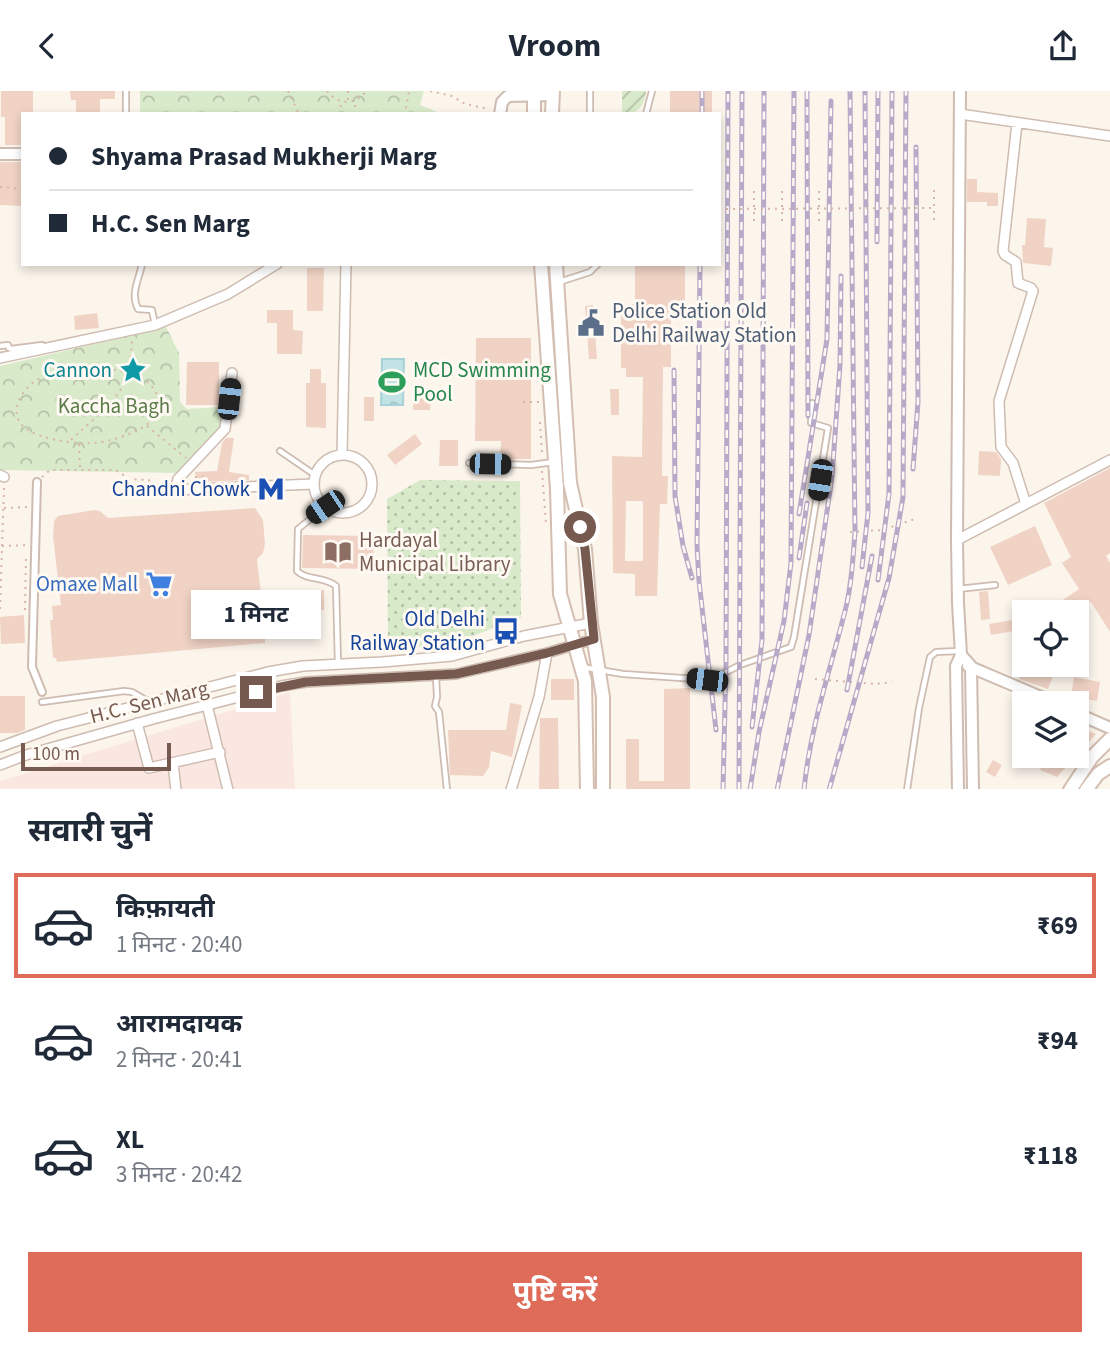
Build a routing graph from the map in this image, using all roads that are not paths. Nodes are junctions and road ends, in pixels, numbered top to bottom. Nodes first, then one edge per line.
1 (126, 91) edge
2 (590, 91) edge
3 (652, 91) edge
4 (960, 91) edge
5 (534, 93) edge
6 (553, 93) edge
7 (501, 104) edge
8 (126, 112) edge
9 (534, 112) edge
10 (552, 112) edge
11 (590, 112) edge
12 (647, 112) edge
13 (960, 114) junction
14 (1017, 123) junction
15 (1110, 136) edge
16 (0, 154) edge
17 (21, 154) edge
18 (141, 266) edge
19 (273, 266) edge
20 (346, 266) edge
21 (541, 266) edge
22 (556, 266) edge
23 (587, 266) edge
24 (597, 266) edge
25 (586, 274) junction
26 (558, 282) junction
27 (155, 325) junction
28 (42, 345) dead end
29 (0, 346) edge
30 (12, 350) junction
31 (0, 358) edge
32 (232, 373) dead end
33 (812, 403) dead end
34 (280, 451) dead end
35 (342, 454) junction
36 (1110, 460) edge
37 (554, 461) junction
38 (469, 463) dead end
39 (314, 479) junction
40 (37, 482) road end
41 (1026, 503) junction
42 (325, 507) junction
43 (957, 540) junction
44 (995, 585) dead end
45 (957, 589) junction
46 (591, 622) junction
47 (568, 626) junction
48 (594, 639) junction
49 (576, 643) junction
50 (547, 653) junction
51 (959, 657) junction
52 (338, 664) junction
53 (581, 666) junction
54 (971, 666) junction
55 (598, 670) junction
56 (436, 675) junction
57 (1028, 691) edge
58 (42, 692) dead end
59 (42, 702) dead end
60 (149, 702) junction
61 (207, 705) junction
62 (153, 719) junction
63 (1089, 719) edge
64 (137, 723) junction
65 (1110, 728) edge
66 (1110, 739) edge
67 (0, 747) edge
68 (220, 752) junction
69 (173, 763) junction
70 (0, 765) edge
71 (1110, 766) edge
72 (176, 789) edge
73 (228, 789) edge
74 (447, 789) edge
75 (512, 789) edge
76 (587, 789) edge
77 (603, 789) edge
78 (907, 789) edge
79 (958, 789) edge
80 (973, 789) edge
81 (1070, 789) edge
82 (1086, 789) edge

1 - 8 lane
2 - 11 lane
3 - 12 lane
4 - 13 street
5 - 6 street
5 - 7 street
5 - 9 main road
6 - 10 main road
13 - 14 street
13 - 43 street
14 - 15 street
14 - 41 street
16 - 17 street
18 - 27 lane
19 - 27 street
20 - 35 street
21 - 37 main road
22 - 26 main road
23 - 25 lane
24 - 25 lane
25 - 26 lane
26 - 46 main road
27 - 30 street
28 - 30 lane
29 - 30 lane
30 - 31 street
32 - 39 street
33 - 55 lane
34 - 39 lane
35 - 39 street
35 - 42 street
36 - 41 street
37 - 38 lane
37 - 47 main road
39 - 42 street
40 - 58 street
41 - 43 street
42 - 52 lane
43 - 45 street
44 - 45 lane
45 - 51 street
46 - 47 street, H.C. Sen Marg
46 - 48 main road
47 - 49 main road
47 - 52 street, H.C. Sen Marg
48 - 49 street, H.C. Sen Marg
48 - 55 main road
49 - 50 street, H.C. Sen Marg
49 - 53 main road
50 - 56 street, H.C. Sen Marg
50 - 75 street
51 - 54 street
51 - 78 lane
51 - 79 street
52 - 60 street, H.C. Sen Marg
53 - 55 lane
53 - 76 main road
54 - 57 street
54 - 80 street
55 - 77 main road
56 - 61 street, H.C. Sen Marg
56 - 74 lane
59 - 60 lane
60 - 62 street
60 - 67 street, H.C. Sen Marg
61 - 62 street, H.C. Sen Marg
61 - 68 street
62 - 64 street, H.C. Sen Marg
63 - 65 street
64 - 69 street
64 - 70 street, H.C. Sen Marg
66 - 81 main road
68 - 69 street
68 - 73 street
69 - 72 street
71 - 82 main road

